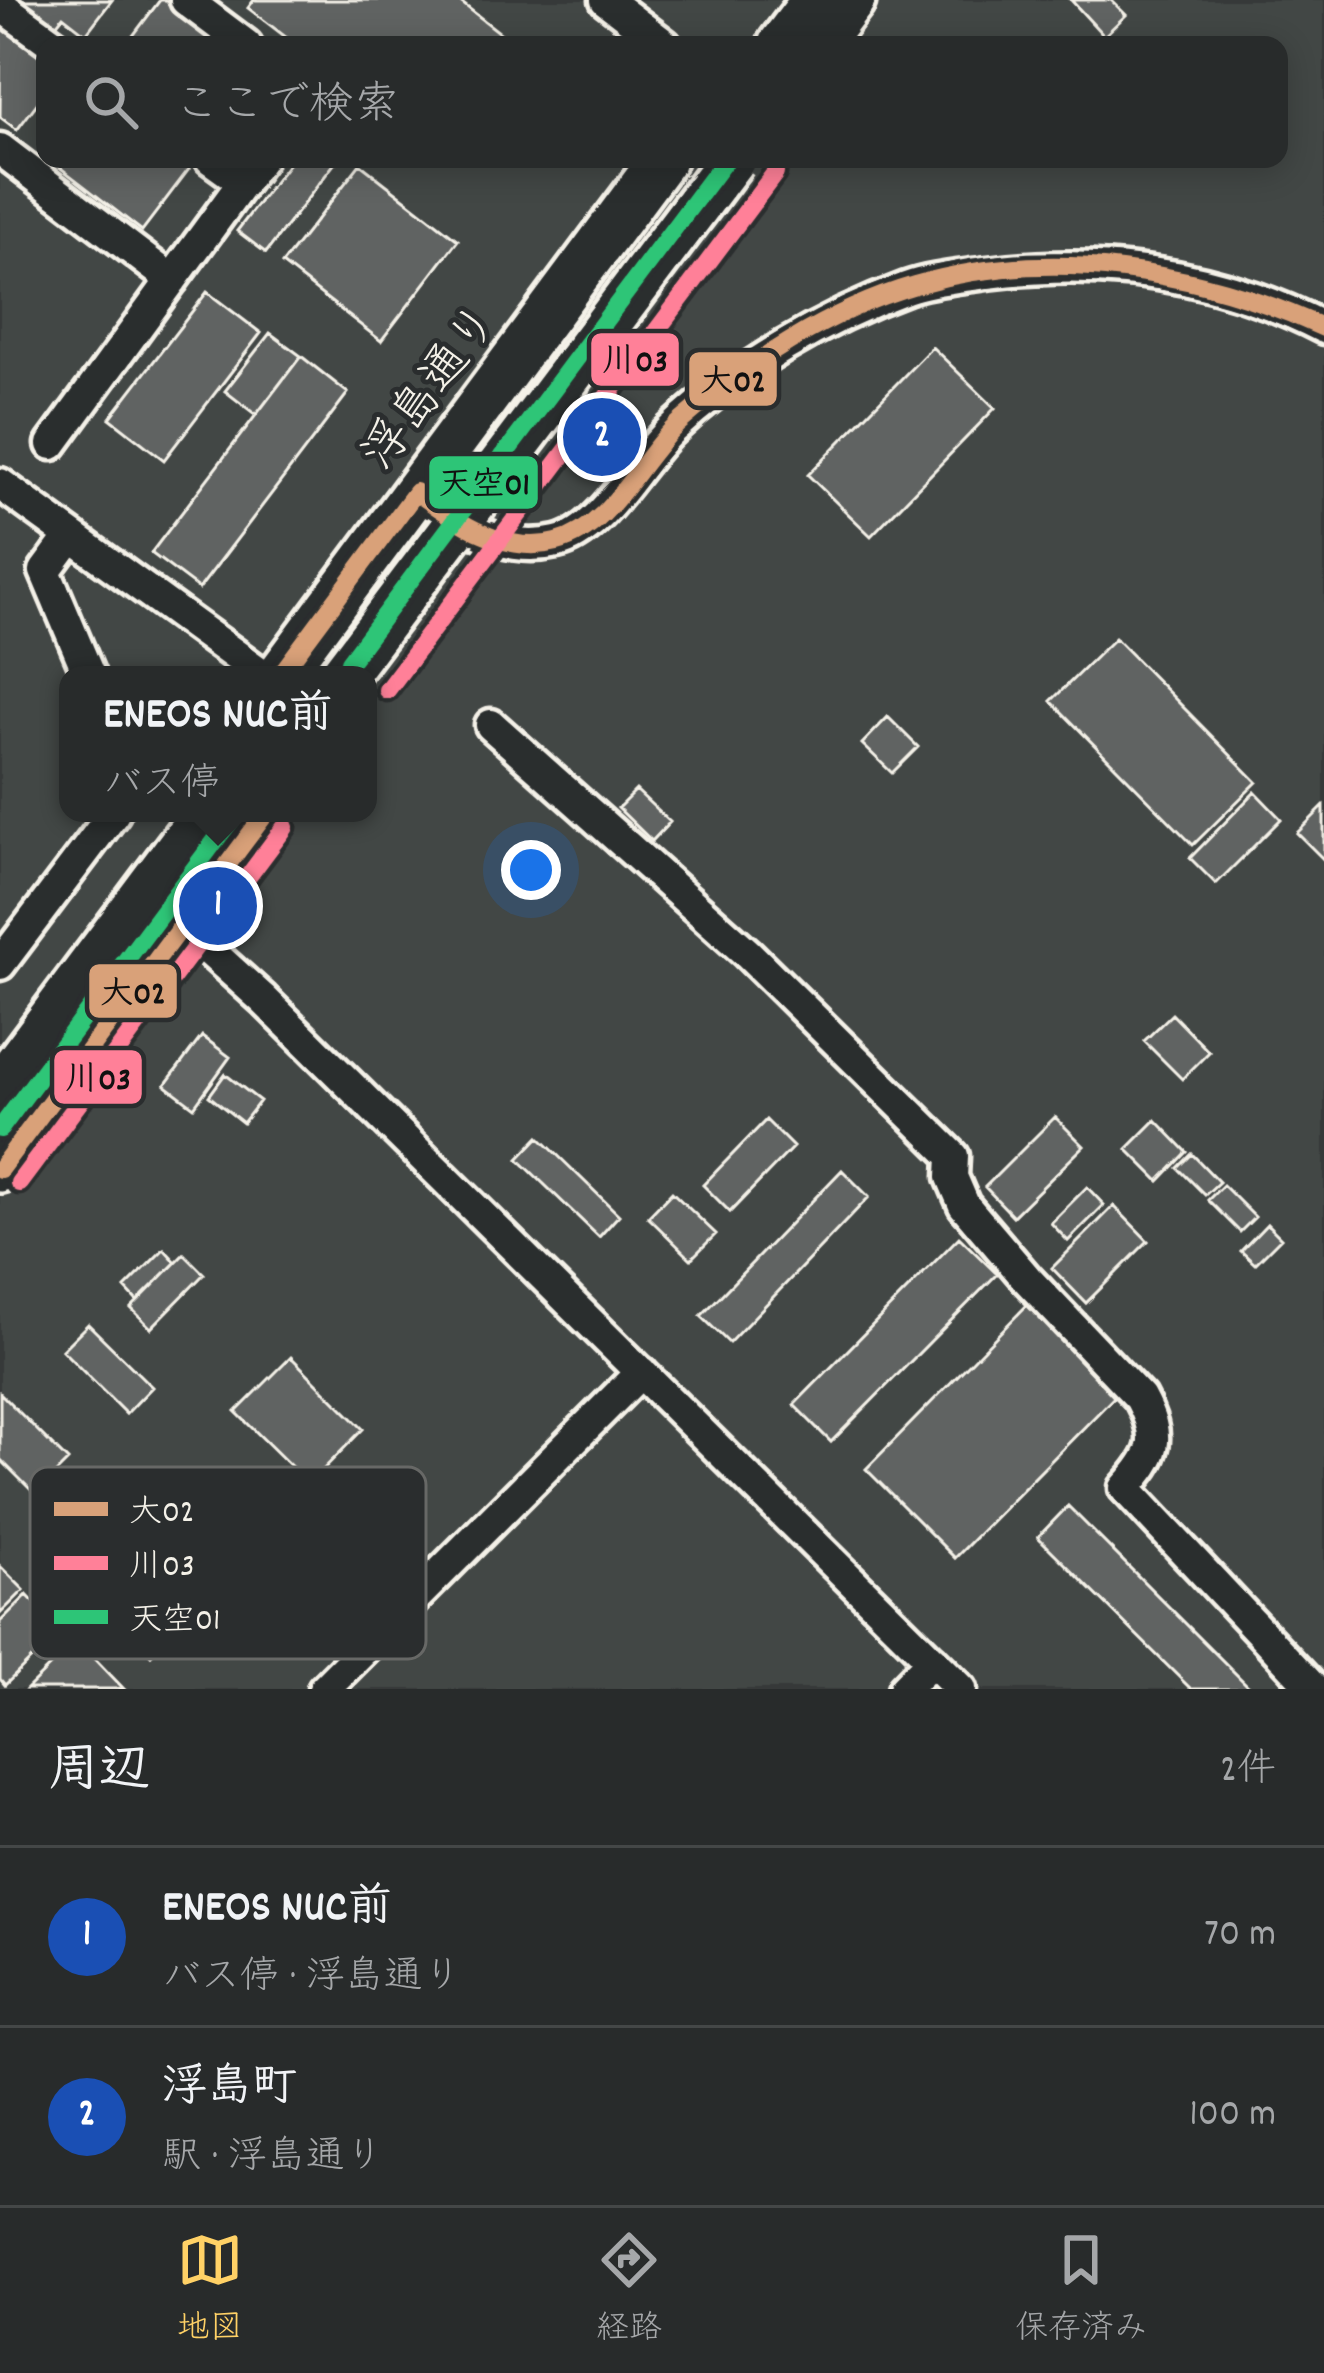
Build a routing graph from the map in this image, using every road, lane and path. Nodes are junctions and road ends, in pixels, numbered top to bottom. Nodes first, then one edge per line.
1 (186, 0) edge
2 (606, 0) edge
3 (781, 0) edge
4 (815, 0) edge
5 (852, 0) edge
6 (875, 0) edge
7 (0, 5) edge
8 (43, 36) edge
9 (234, 36) edge
10 (653, 36) edge
11 (755, 36) edge
12 (788, 36) edge
13 (825, 36) edge
14 (849, 36) edge
15 (0, 149) edge
16 (656, 168) edge
17 (688, 168) edge
18 (725, 168) edge
19 (749, 168) edge
20 (251, 171) edge
21 (172, 280) junction
22 (1324, 328) edge
23 (52, 444) dead end
24 (0, 484) edge
25 (416, 492) junction
26 (475, 534) junction
27 (70, 537) junction
28 (85, 666) edge
29 (250, 666) edge
30 (287, 666) edge
31 (316, 666) edge
32 (350, 666) edge
33 (376, 666) edge
34 (491, 725) dead end
35 (107, 822) edge
36 (169, 822) edge
37 (198, 822) edge
38 (232, 822) edge
39 (259, 822) edge
40 (182, 926) junction
41 (0, 964) edge
42 (0, 1047) edge
43 (0, 1087) edge
44 (0, 1130) edge
45 (0, 1169) edge
46 (641, 1372) junction
47 (426, 1587) edge
48 (354, 1659) edge
49 (932, 1660) junction
50 (1315, 1683) edge
51 (324, 1689) edge
52 (904, 1689) edge
53 (962, 1689) edge

1 - 9 street
2 - 10 street
3 - 11 highway
4 - 12 highway
5 - 13 highway
6 - 14 highway
7 - 8 street
15 - 21 street
16 - 25 highway, 浮島通り
17 - 31 highway
18 - 32 highway, bridge
19 - 26 highway
20 - 21 street
21 - 23 street
22 - 26 street
24 - 27 street
25 - 26 street
25 - 30 highway, 浮島通り
26 - 33 highway
27 - 28 street
27 - 29 street
34 - 50 street
35 - 41 street
36 - 42 highway
37 - 43 highway
38 - 44 highway
39 - 40 highway
40 - 45 highway
40 - 46 street
46 - 47 street
46 - 49 street
48 - 51 street
49 - 52 street
49 - 53 street

